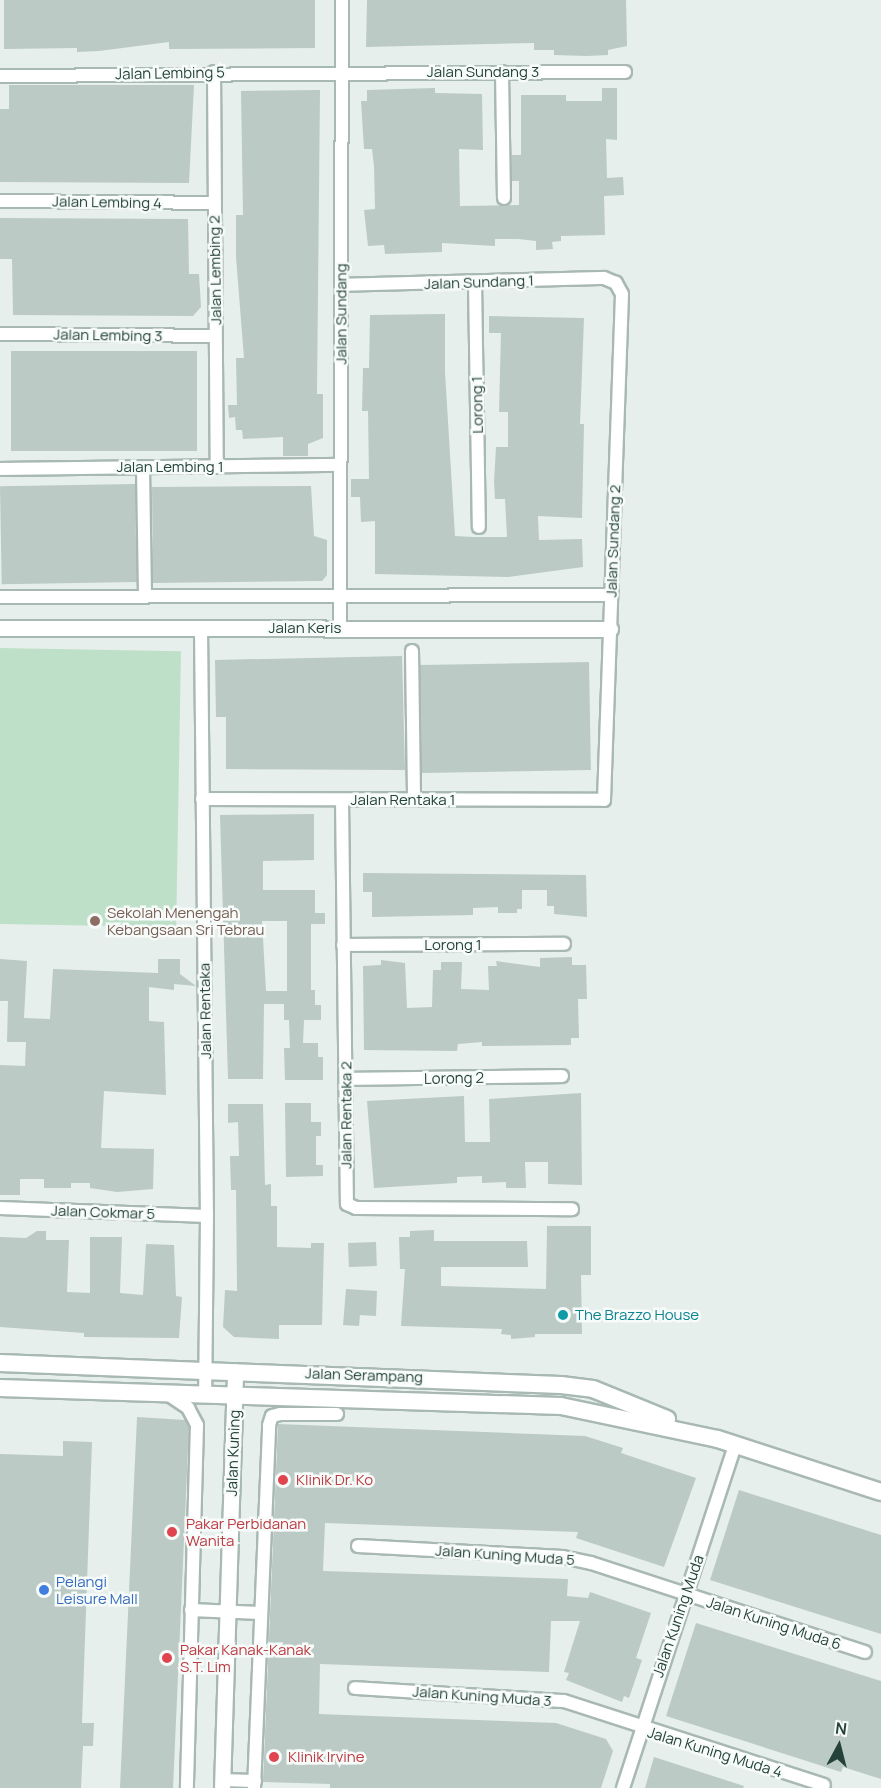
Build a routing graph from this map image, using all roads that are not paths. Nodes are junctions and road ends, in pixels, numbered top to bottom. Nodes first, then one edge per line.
1 (342, 0) edge
2 (213, 72) junction
3 (341, 72) junction
4 (502, 72) junction
5 (625, 72) dead end
6 (0, 76) edge
7 (504, 198) dead end
8 (0, 201) edge
9 (214, 203) junction
10 (475, 282) junction
11 (616, 283) joint
12 (341, 285) junction
13 (0, 334) edge
14 (215, 336) junction
15 (340, 465) junction
16 (217, 467) junction
17 (143, 468) junction
18 (0, 469) edge
19 (479, 527) dead end
20 (145, 594) junction
21 (611, 595) junction
22 (340, 596) junction
23 (0, 597) edge
24 (0, 627) edge
25 (340, 627) junction
26 (201, 628) junction
27 (610, 629) junction
28 (412, 651) dead end
29 (202, 799) junction
30 (342, 800) junction
31 (414, 800) junction
32 (604, 800) joint
33 (564, 944) dead end
34 (343, 945) junction
35 (562, 1076) dead end
36 (346, 1079) junction
37 (0, 1208) edge
38 (572, 1209) dead end
39 (207, 1216) junction
40 (0, 1363) edge
41 (205, 1370) junction
42 (235, 1371) junction
43 (0, 1388) edge
44 (165, 1392) junction
45 (205, 1394) junction
46 (235, 1396) junction
47 (337, 1414) dead end
48 (718, 1439) junction
49 (735, 1445) junction
50 (881, 1492) edge
51 (358, 1546) dead end
52 (684, 1593) junction
53 (192, 1610) junction
54 (228, 1612) junction
55 (260, 1613) junction
56 (865, 1652) dead end
57 (355, 1688) dead end
58 (641, 1728) junction
59 (222, 1784) edge
60 (255, 1784) edge
61 (824, 1785) dead end
62 (187, 1788) edge
63 (623, 1788) edge

1 - 3 street, Jalan Sundang
2 - 3 street, Jalan Lembing 5
2 - 6 street, Jalan Lembing 5
2 - 9 street, Jalan Lembing 2
3 - 4 street, Jalan Sundang 3
3 - 12 street, Jalan Sundang
4 - 5 street, Jalan Sundang 3
4 - 7 street
8 - 9 street, Jalan Lembing 4
9 - 14 street, Jalan Lembing 2
10 - 11 street, Jalan Sundang 1
10 - 12 street, Jalan Sundang 1
10 - 19 street, Lorong 1
11 - 21 street, Jalan Sundang 2
12 - 15 street, Jalan Sundang
13 - 14 street, Jalan Lembing 3
14 - 16 street, Jalan Lembing 2
15 - 16 street, Jalan Lembing 1
15 - 22 street, Jalan Sundang
16 - 17 street, Jalan Lembing 1
17 - 18 street, Jalan Lembing 1
17 - 20 street
20 - 22 street
20 - 23 street
21 - 22 street
21 - 27 street, Jalan Sundang 2
22 - 25 street, Jalan Sundang
24 - 26 street, Jalan Keris
25 - 26 street, Jalan Keris
25 - 27 street, Jalan Keris
26 - 29 street, Jalan Rentaka
27 - 32 street, Jalan Sundang 2
28 - 31 street
29 - 30 street, Jalan Rentaka 1
29 - 39 street, Jalan Rentaka
30 - 31 street, Jalan Rentaka 1
30 - 34 street, Jalan Rentaka 2
31 - 32 street, Jalan Rentaka 1
33 - 34 street, Lorong 1
34 - 36 street, Jalan Rentaka 2
35 - 36 street, Lorong 2
36 - 38 street, Jalan Rentaka 2
37 - 39 street, Jalan Cokmar 5
39 - 41 street, Jalan Rentaka
40 - 41 main road, Jalan Serampang
41 - 42 main road, Jalan Serampang
41 - 45 street, Jalan Rentaka
42 - 46 street, Jalan Kuning
42 - 48 main road, Jalan Serampang
43 - 44 main road, Jalan Serampang
44 - 45 main road, Jalan Serampang
44 - 53 street
45 - 46 main road, Jalan Serampang
46 - 48 main road, Jalan Serampang
46 - 54 street, Jalan Kuning
47 - 55 street
48 - 49 main road, Jalan Serampang
49 - 50 main road, Jalan Serampang
49 - 52 street, Jalan Kuning Muda
51 - 52 street, Jalan Kuning Muda 5
52 - 56 street, Jalan Kuning Muda 6
52 - 58 street, Jalan Kuning Muda
53 - 54 street
53 - 62 street
54 - 55 street
54 - 59 street, Jalan Kuning
55 - 60 street
57 - 58 street, Jalan Kuning Muda 3
58 - 61 street, Jalan Kuning Muda 4
58 - 63 street, Jalan Kuning Muda
59 - 60 street

